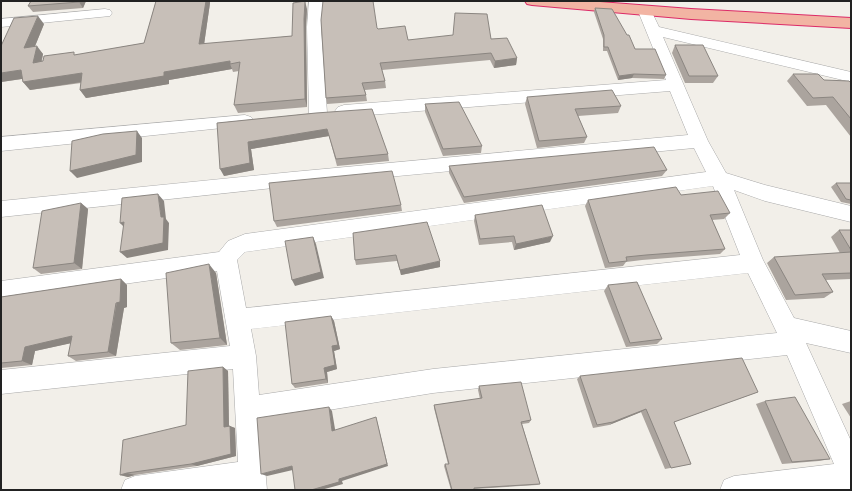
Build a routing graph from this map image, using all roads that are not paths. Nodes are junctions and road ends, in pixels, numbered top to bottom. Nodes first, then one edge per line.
1 (316, 1) edge
2 (532, 1) edge
3 (680, 1) edge
4 (851, 10) edge
5 (645, 11) junction
6 (105, 13) dead end
7 (1, 23) edge
8 (851, 23) edge
9 (653, 30) junction
10 (851, 77) edge
11 (676, 85) junction
12 (264, 119) edge
13 (699, 142) junction
14 (1, 144) edge
15 (719, 178) junction
16 (1, 209) edge
17 (851, 214) edge
18 (226, 260) junction
19 (754, 263) junction
20 (1, 291) edge
21 (237, 320) junction
22 (791, 336) junction
23 (851, 342) edge
24 (244, 356) junction
25 (1, 382) edge
26 (247, 410) junction
27 (851, 472) edge
28 (851, 476) edge
29 (252, 482) edge
30 (134, 490) edge
31 (734, 490) edge

1 - 11 street
2 - 5 highway
3 - 4 highway
5 - 8 highway
5 - 9 street
6 - 7 street
9 - 10 street
9 - 11 street
11 - 13 street
12 - 14 street
13 - 15 street
13 - 16 street
15 - 17 street
15 - 18 street
15 - 19 street
18 - 20 street
18 - 21 street
19 - 21 street
19 - 22 street
21 - 24 street
22 - 23 street
22 - 26 street
22 - 27 street
24 - 25 street
24 - 26 street
26 - 29 street
28 - 31 street
29 - 30 street

